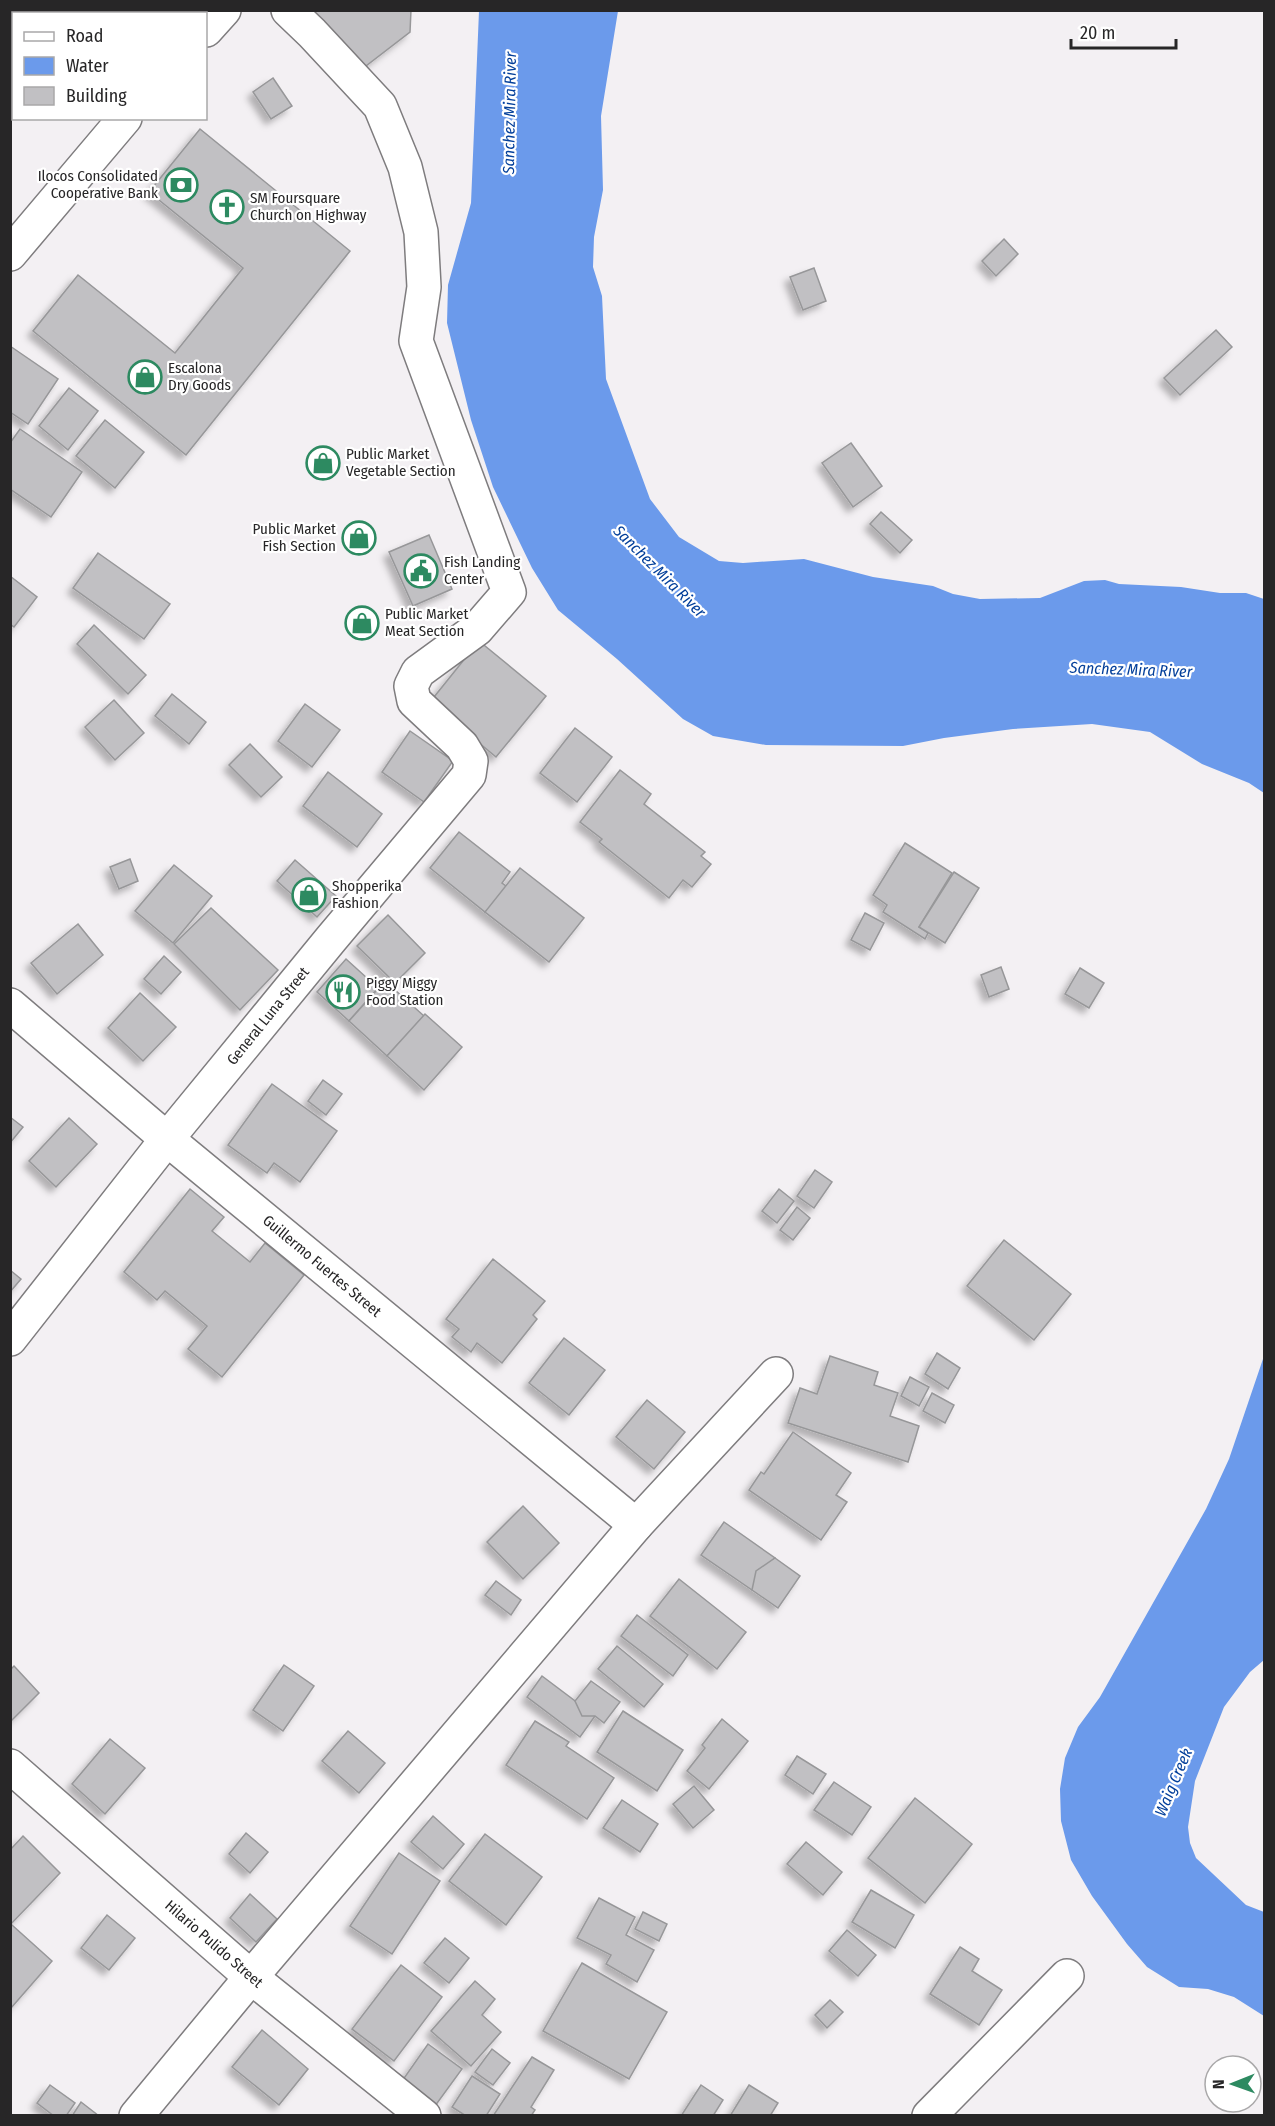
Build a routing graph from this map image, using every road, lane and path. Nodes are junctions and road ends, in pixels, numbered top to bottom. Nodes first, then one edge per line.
1 (224, 10) edge
2 (288, 10) edge
3 (207, 29) edge
4 (114, 122) edge
5 (10, 254) edge
6 (10, 1005) edge
7 (167, 1138) junction
8 (10, 1339) edge
9 (777, 1374) dead end
10 (636, 1525) junction
11 (10, 1766) edge
12 (1067, 1976) dead end
13 (251, 1977) junction
14 (136, 2115) edge
15 (424, 2115) edge
16 (929, 2115) edge

1 - 3 main road
2 - 7 main road, General Luna Street
4 - 5 main road
6 - 7 main road, Guillermo Fuertes Street
7 - 8 main road, General Luna Street
7 - 10 main road, Guillermo Fuertes Street
9 - 10 main road
10 - 13 main road
11 - 13 main road, Hilario Pulido Street
12 - 16 main road
13 - 14 main road
13 - 15 main road, Hilario Pulido Street

